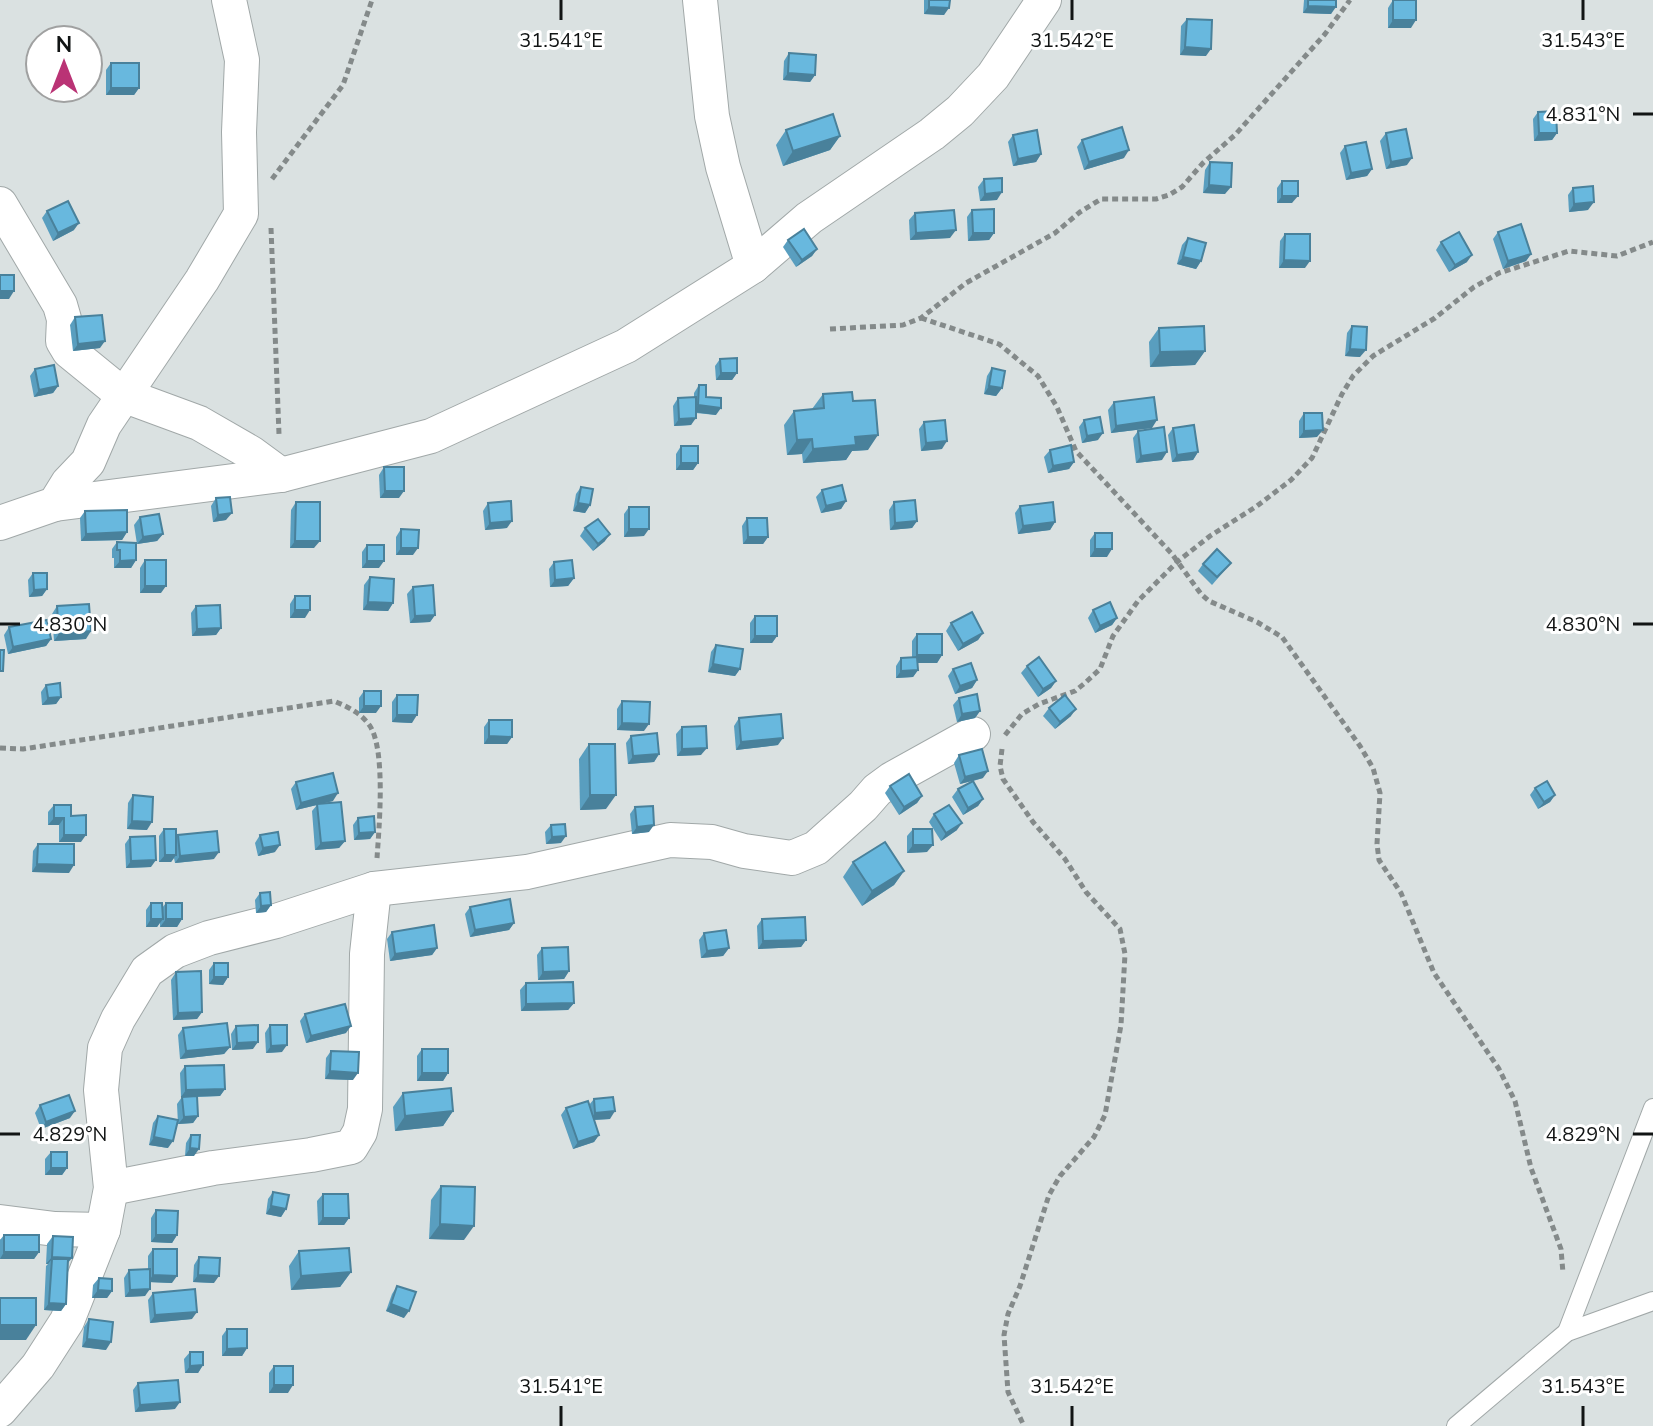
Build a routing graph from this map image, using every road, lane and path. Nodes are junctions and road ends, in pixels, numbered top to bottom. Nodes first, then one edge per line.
1 (229, 0) edge
2 (372, 0) edge
3 (700, 0) edge
4 (1044, 0) edge
5 (1350, 0) edge
6 (0, 204) edge
7 (256, 218) junction
8 (1653, 242) edge
9 (753, 266) junction
10 (921, 318) junction
11 (830, 329) dead end
12 (123, 395) junction
13 (281, 475) junction
14 (55, 504) junction
15 (0, 523) edge
16 (1177, 562) junction
17 (973, 734) dead end
18 (0, 748) edge
19 (374, 889) junction
20 (1653, 1108) edge
21 (111, 1188) junction
22 (0, 1222) edge
23 (103, 1230) junction
24 (1563, 1277) dead end
25 (1653, 1301) edge
26 (1567, 1332) junction
27 (0, 1410) edge
28 (1024, 1426) edge
29 (1456, 1426) edge

1 - 7 street
2 - 7 path
3 - 9 street
4 - 9 street
5 - 10 path
6 - 12 street
7 - 12 street
7 - 13 path
8 - 16 path
9 - 13 street
10 - 11 path
10 - 16 path
12 - 13 street
12 - 14 street
13 - 14 street
14 - 15 street
16 - 24 path
16 - 28 path
17 - 19 street
18 - 19 path
19 - 21 street
19 - 21 street
20 - 26 lane
21 - 23 street
22 - 23 street
23 - 27 street
25 - 26 lane
26 - 29 lane

